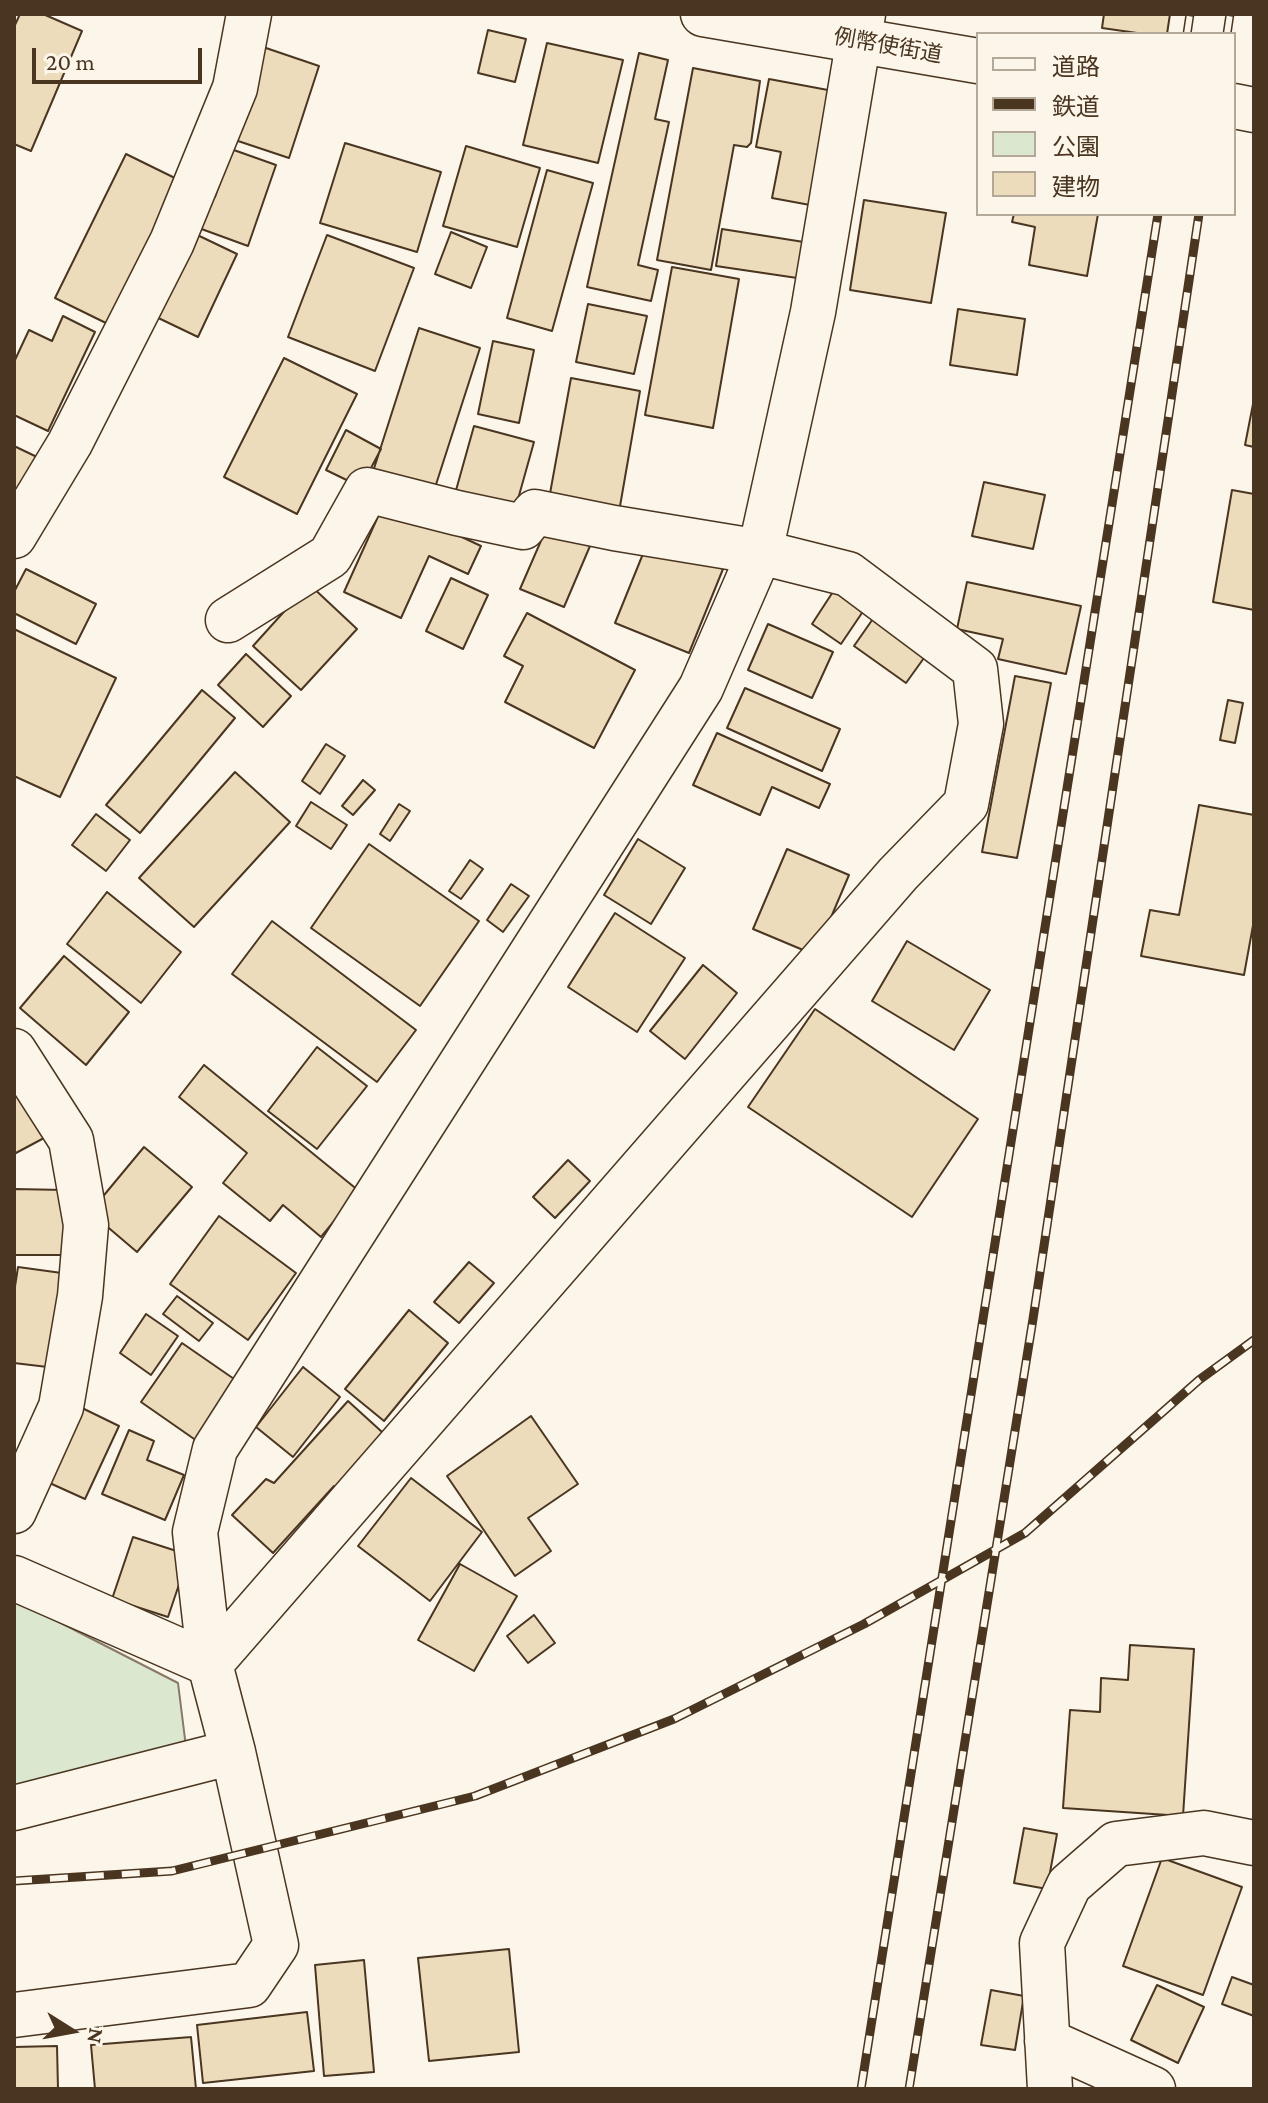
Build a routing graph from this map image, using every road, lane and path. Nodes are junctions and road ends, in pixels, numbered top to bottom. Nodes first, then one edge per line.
1 (249, 14) edge
2 (703, 14) edge
3 (861, 27) edge
4 (976, 60) edge
5 (14, 536) edge
6 (760, 552) junction
7 (228, 620) dead end
8 (14, 1051) edge
9 (14, 1511) edge
10 (14, 1578) edge
11 (210, 1664) junction
12 (233, 1752) junction
13 (14, 1808) edge
14 (1254, 1843) edge
15 (14, 2015) edge
16 (1047, 2041) junction
17 (1050, 2089) edge
18 (1153, 2089) edge

1 - 5 street
2 - 3 street, 例幣使街道
3 - 4 street, 例幣使街道
3 - 6 street
6 - 7 street
6 - 11 street
6 - 11 street
8 - 9 street
10 - 11 street
11 - 12 street
12 - 13 street
12 - 15 street
14 - 16 street
16 - 17 street
16 - 18 street

